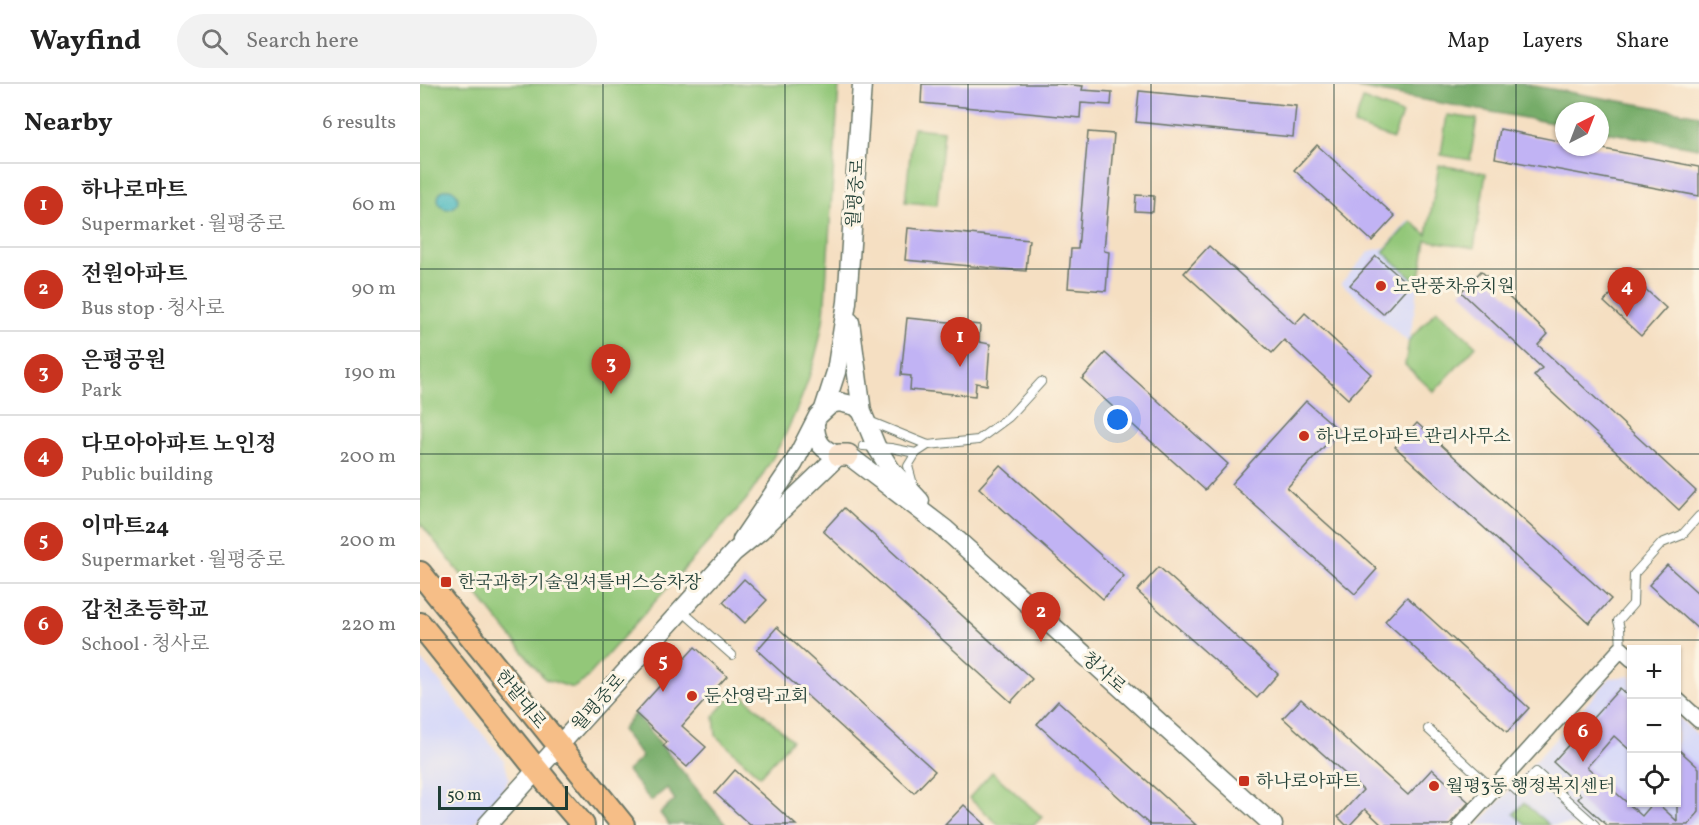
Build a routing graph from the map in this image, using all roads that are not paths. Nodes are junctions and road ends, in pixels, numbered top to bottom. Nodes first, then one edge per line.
1 (862, 84) edge
2 (847, 302) junction
3 (1041, 382) dead end
4 (820, 416) junction
5 (860, 438) junction
6 (928, 445) junction
7 (916, 453) junction
8 (916, 495) junction
9 (1699, 516) edge
10 (934, 519) junction
11 (734, 552) junction
12 (420, 573) edge
13 (681, 610) junction
14 (420, 624) edge
15 (1626, 654) edge
16 (732, 655) dead end
17 (1681, 703) edge
18 (1699, 720) edge
19 (1428, 729) dead end
20 (558, 747) junction
21 (537, 770) junction
22 (1498, 784) junction
23 (487, 825) edge
24 (583, 825) edge
25 (623, 825) edge
26 (1273, 825) edge
27 (1461, 825) edge
28 (1594, 825) edge

1 - 2 street, 월평중로
2 - 4 street
2 - 5 street
3 - 6 lane
4 - 5 street
4 - 5 street
4 - 11 street
5 - 6 lane
5 - 7 lane
5 - 8 street
5 - 10 street
5 - 11 street
6 - 7 lane
7 - 8 lane
8 - 10 street
9 - 15 lane
10 - 26 street, 청사로
11 - 13 street, 월평중로
12 - 20 main road, 한밭대로
13 - 16 lane
13 - 20 street, 월평중로
14 - 21 main road
15 - 22 street
17 - 18 street
19 - 22 lane
20 - 21 street, 월평중로
20 - 25 main road, 한밭대로
21 - 23 street, 월평중로
21 - 24 main road
22 - 27 street
22 - 28 lane

